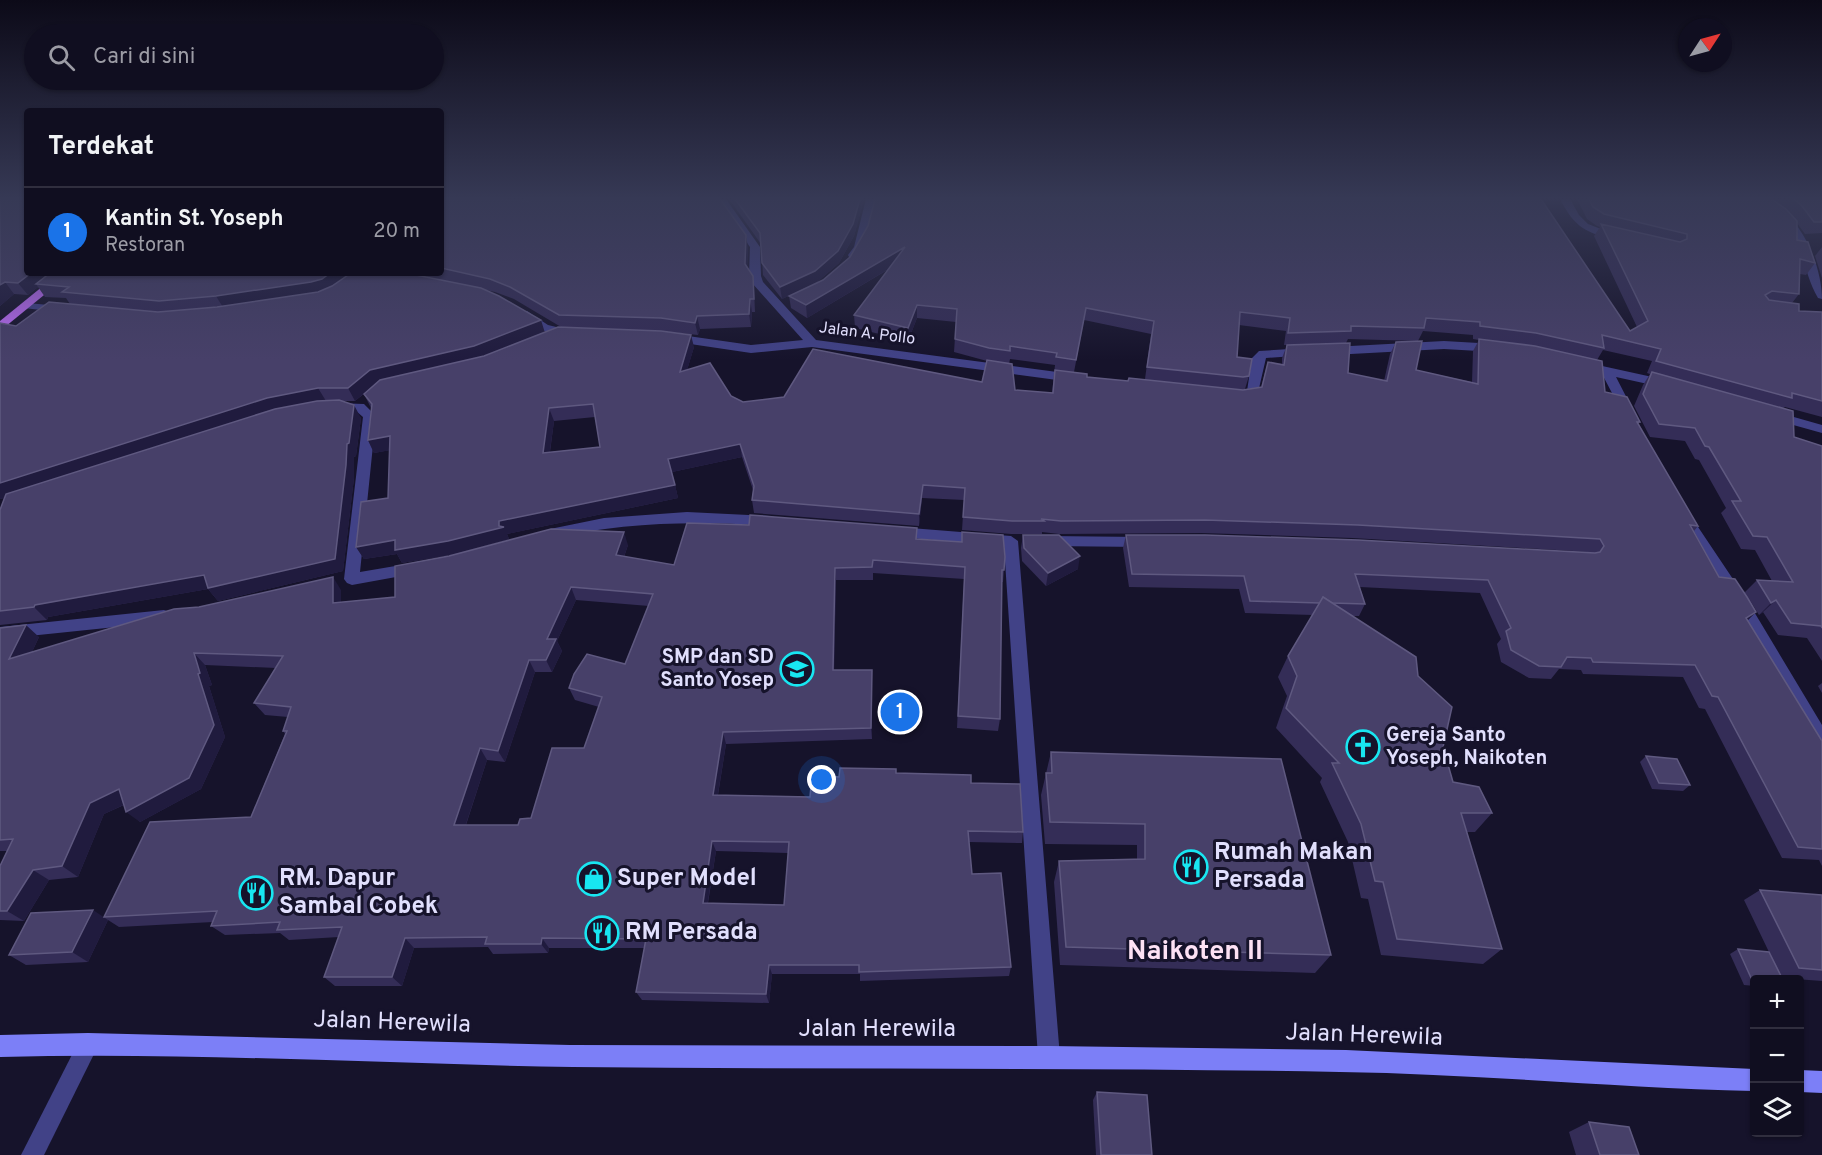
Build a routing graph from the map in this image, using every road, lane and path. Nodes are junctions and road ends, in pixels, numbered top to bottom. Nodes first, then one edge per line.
1 (754, 253) edge
2 (855, 253) edge
3 (1808, 253) edge
4 (848, 262) edge
5 (62, 276) edge
6 (1822, 296) edge
7 (792, 302) edge
8 (27, 306) junction
9 (780, 306) junction
10 (518, 308) edge
11 (72, 311) edge
12 (0, 327) edge
13 (560, 333) junction
14 (584, 334) edge
15 (664, 337) edge
16 (541, 341) edge
17 (812, 343) junction
18 (1509, 349) edge
19 (1569, 362) edge
20 (1607, 371) junction
21 (1091, 380) edge
22 (1679, 387) edge
23 (1230, 395) edge
24 (317, 409) edge
25 (1765, 413) edge
26 (1633, 422) edge
27 (1822, 429) edge
28 (1675, 504) edge
29 (786, 523) edge
30 (887, 531) edge
31 (533, 539) edge
32 (1011, 542) junction
33 (1158, 542) edge
34 (432, 565) edge
35 (174, 615) edge
36 (0, 633) edge
37 (1822, 740) edge
38 (88, 1044) junction
39 (0, 1046) edge
40 (1049, 1057) junction
41 (1750, 1080) edge
42 (1804, 1081) edge
43 (1822, 1082) edge
44 (32, 1155) edge

1 - 9 street
2 - 4 street
3 - 6 street
5 - 8 main road
7 - 9 street
8 - 11 street
8 - 12 main road
9 - 17 street
10 - 13 street
13 - 14 street
13 - 16 street
15 - 17 street, Jalan A. Pollo
17 - 21 street, Jalan A. Pollo
18 - 23 street
19 - 20 street
20 - 22 street
20 - 26 street
24 - 34 street
25 - 27 street
28 - 37 street
29 - 31 street
30 - 32 street
32 - 33 street
32 - 40 street
35 - 36 street
38 - 39 main road, Jalan Herewila
38 - 40 main road, Jalan Herewila
38 - 44 street
40 - 41 main road, Jalan Herewila
42 - 43 main road

